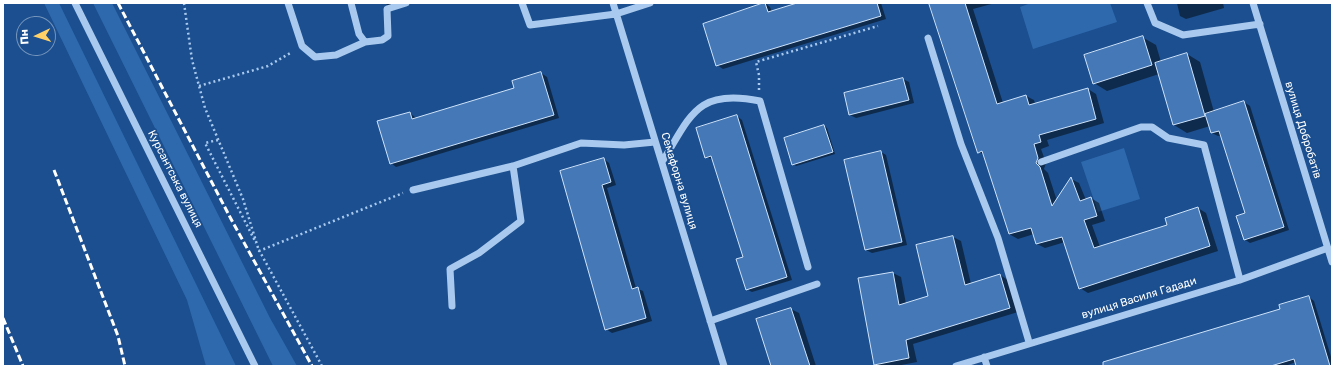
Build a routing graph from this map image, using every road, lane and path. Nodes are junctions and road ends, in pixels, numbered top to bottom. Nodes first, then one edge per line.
1 (75, 3) edge
2 (184, 3) edge
3 (288, 3) edge
4 (351, 3) edge
5 (406, 3) edge
6 (522, 3) edge
7 (613, 3) edge
8 (650, 3) edge
9 (1146, 3) edge
10 (1253, 3) edge
11 (616, 14) junction
12 (1260, 24) junction
13 (878, 26) dead end
14 (928, 38) dead end
15 (366, 42) junction
16 (302, 46) junction
17 (199, 86) junction
18 (760, 101) junction
19 (218, 140) junction
20 (655, 142) junction
21 (662, 162) junction
22 (1041, 162) dead end
23 (513, 166) junction
24 (413, 190) joint
25 (1328, 248) junction
26 (259, 251) junction
27 (1332, 262) edge
28 (808, 267) dead end
29 (1240, 280) junction
30 (817, 284) dead end
31 (452, 306) dead end
32 (710, 321) junction
33 (1029, 342) junction
34 (984, 357) junction
35 (255, 366) edge
36 (322, 366) edge
37 (724, 366) edge
38 (956, 366) edge
39 (987, 366) edge

1 - 35 street, Курсантська вулиця
2 - 17 path
3 - 16 street
4 - 15 street
5 - 15 street
6 - 11 street
7 - 11 street, Семафорна вулиця
8 - 11 street
9 - 12 street
10 - 12 street, вулиця Добробатів
11 - 20 street, Семафорна вулиця
12 - 25 street, вулиця Добробатів
13 - 18 path
14 - 33 street
15 - 16 street
16 - 17 path
17 - 19 path
18 - 21 street
18 - 28 street
19 - 26 path
19 - 26 path
20 - 21 street, Семафорна вулиця
20 - 23 street
21 - 32 street, Семафорна вулиця
22 - 29 street
23 - 24 street
23 - 31 street
24 - 26 path
25 - 27 street, вулиця Добробатів
25 - 29 street, вулиця Василя Гадади
26 - 36 path
29 - 33 street, вулиця Василя Гадади
30 - 32 street
32 - 37 street, Семафорна вулиця
33 - 34 street, вулиця Василя Гадади
34 - 38 street, вулиця Василя Гадади
34 - 39 street

